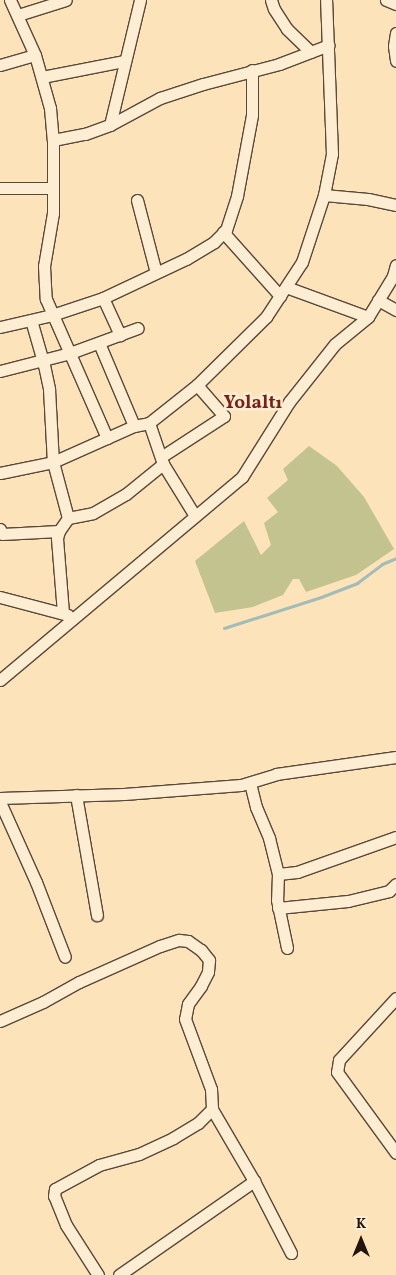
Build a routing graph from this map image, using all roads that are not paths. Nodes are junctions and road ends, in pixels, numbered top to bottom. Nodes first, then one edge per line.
1 (10, 0) edge
2 (66, 0) edge
3 (140, 0) edge
4 (271, 0) edge
5 (326, 0) edge
6 (386, 0) edge
7 (396, 4) edge
8 (18, 15) junction
9 (396, 33) edge
10 (329, 45) junction
11 (311, 52) junction
12 (35, 55) junction
13 (396, 61) edge
14 (124, 62) junction
15 (0, 65) edge
16 (252, 70) junction
17 (42, 77) junction
18 (110, 125) junction
19 (53, 140) junction
20 (0, 188) edge
21 (53, 188) junction
22 (324, 195) junction
23 (137, 200) dead end
24 (396, 205) edge
25 (223, 232) junction
26 (396, 265) edge
27 (156, 273) junction
28 (283, 291) junction
29 (103, 298) junction
30 (378, 300) junction
31 (396, 310) edge
32 (52, 315) junction
33 (368, 317) junction
34 (31, 320) junction
35 (0, 328) edge
36 (138, 328) dead end
37 (120, 335) junction
38 (100, 343) junction
39 (70, 353) junction
40 (43, 361) junction
41 (0, 371) edge
42 (197, 385) junction
43 (149, 423) junction
44 (134, 426) junction
45 (106, 438) junction
46 (162, 461) junction
47 (53, 462) junction
48 (0, 473) edge
49 (195, 516) junction
50 (68, 518) junction
51 (0, 529) edge
52 (59, 531) junction
53 (0, 597) edge
54 (63, 614) junction
55 (75, 617) junction
56 (0, 680) edge
57 (396, 757) edge
58 (250, 783) junction
59 (76, 795) junction
60 (0, 798) edge
61 (0, 802) edge
62 (396, 837) edge
63 (278, 874) junction
64 (396, 884) edge
65 (278, 908) junction
66 (97, 915) dead end
67 (287, 948) dead end
68 (65, 956) dead end
69 (396, 998) edge
70 (0, 1021) edge
71 (212, 1109) junction
72 (396, 1153) edge
73 (254, 1181) junction
74 (290, 1253) dead end
75 (98, 1275) edge
76 (120, 1275) edge

1 - 8 street
2 - 8 street
3 - 14 street
4 - 11 street
5 - 10 street
6 - 7 street
8 - 12 street
9 - 13 street
10 - 11 street
10 - 22 street
11 - 16 street
12 - 15 street
12 - 17 street
14 - 17 street
14 - 18 street
16 - 18 street
16 - 25 street
17 - 19 street
18 - 19 street
19 - 21 street
20 - 21 street
21 - 32 street
22 - 24 street
22 - 28 street
23 - 27 street
25 - 27 street
25 - 28 street
26 - 30 street
27 - 29 street
28 - 33 street
28 - 42 street
29 - 32 street
29 - 37 street
30 - 31 street
30 - 33 street
32 - 34 street
32 - 39 street
33 - 49 street
34 - 35 street
34 - 40 street
36 - 37 street
37 - 38 street
38 - 39 street
38 - 44 street
39 - 40 street
39 - 45 street
40 - 41 street
40 - 47 street
42 - 43 street
42 - 46 street
43 - 44 street
43 - 46 street
44 - 45 street
45 - 47 street
46 - 49 street
46 - 50 street
47 - 48 street
47 - 50 street
49 - 55 street
50 - 52 street
51 - 52 street
52 - 54 street
53 - 54 street
54 - 55 street
55 - 56 street
57 - 58 street
58 - 59 street
58 - 63 street
59 - 60 street
59 - 66 street
61 - 68 street
62 - 63 street
63 - 65 street
64 - 65 street
65 - 67 street
69 - 72 street
70 - 71 street
71 - 73 street
71 - 75 street
73 - 74 street
73 - 76 street

